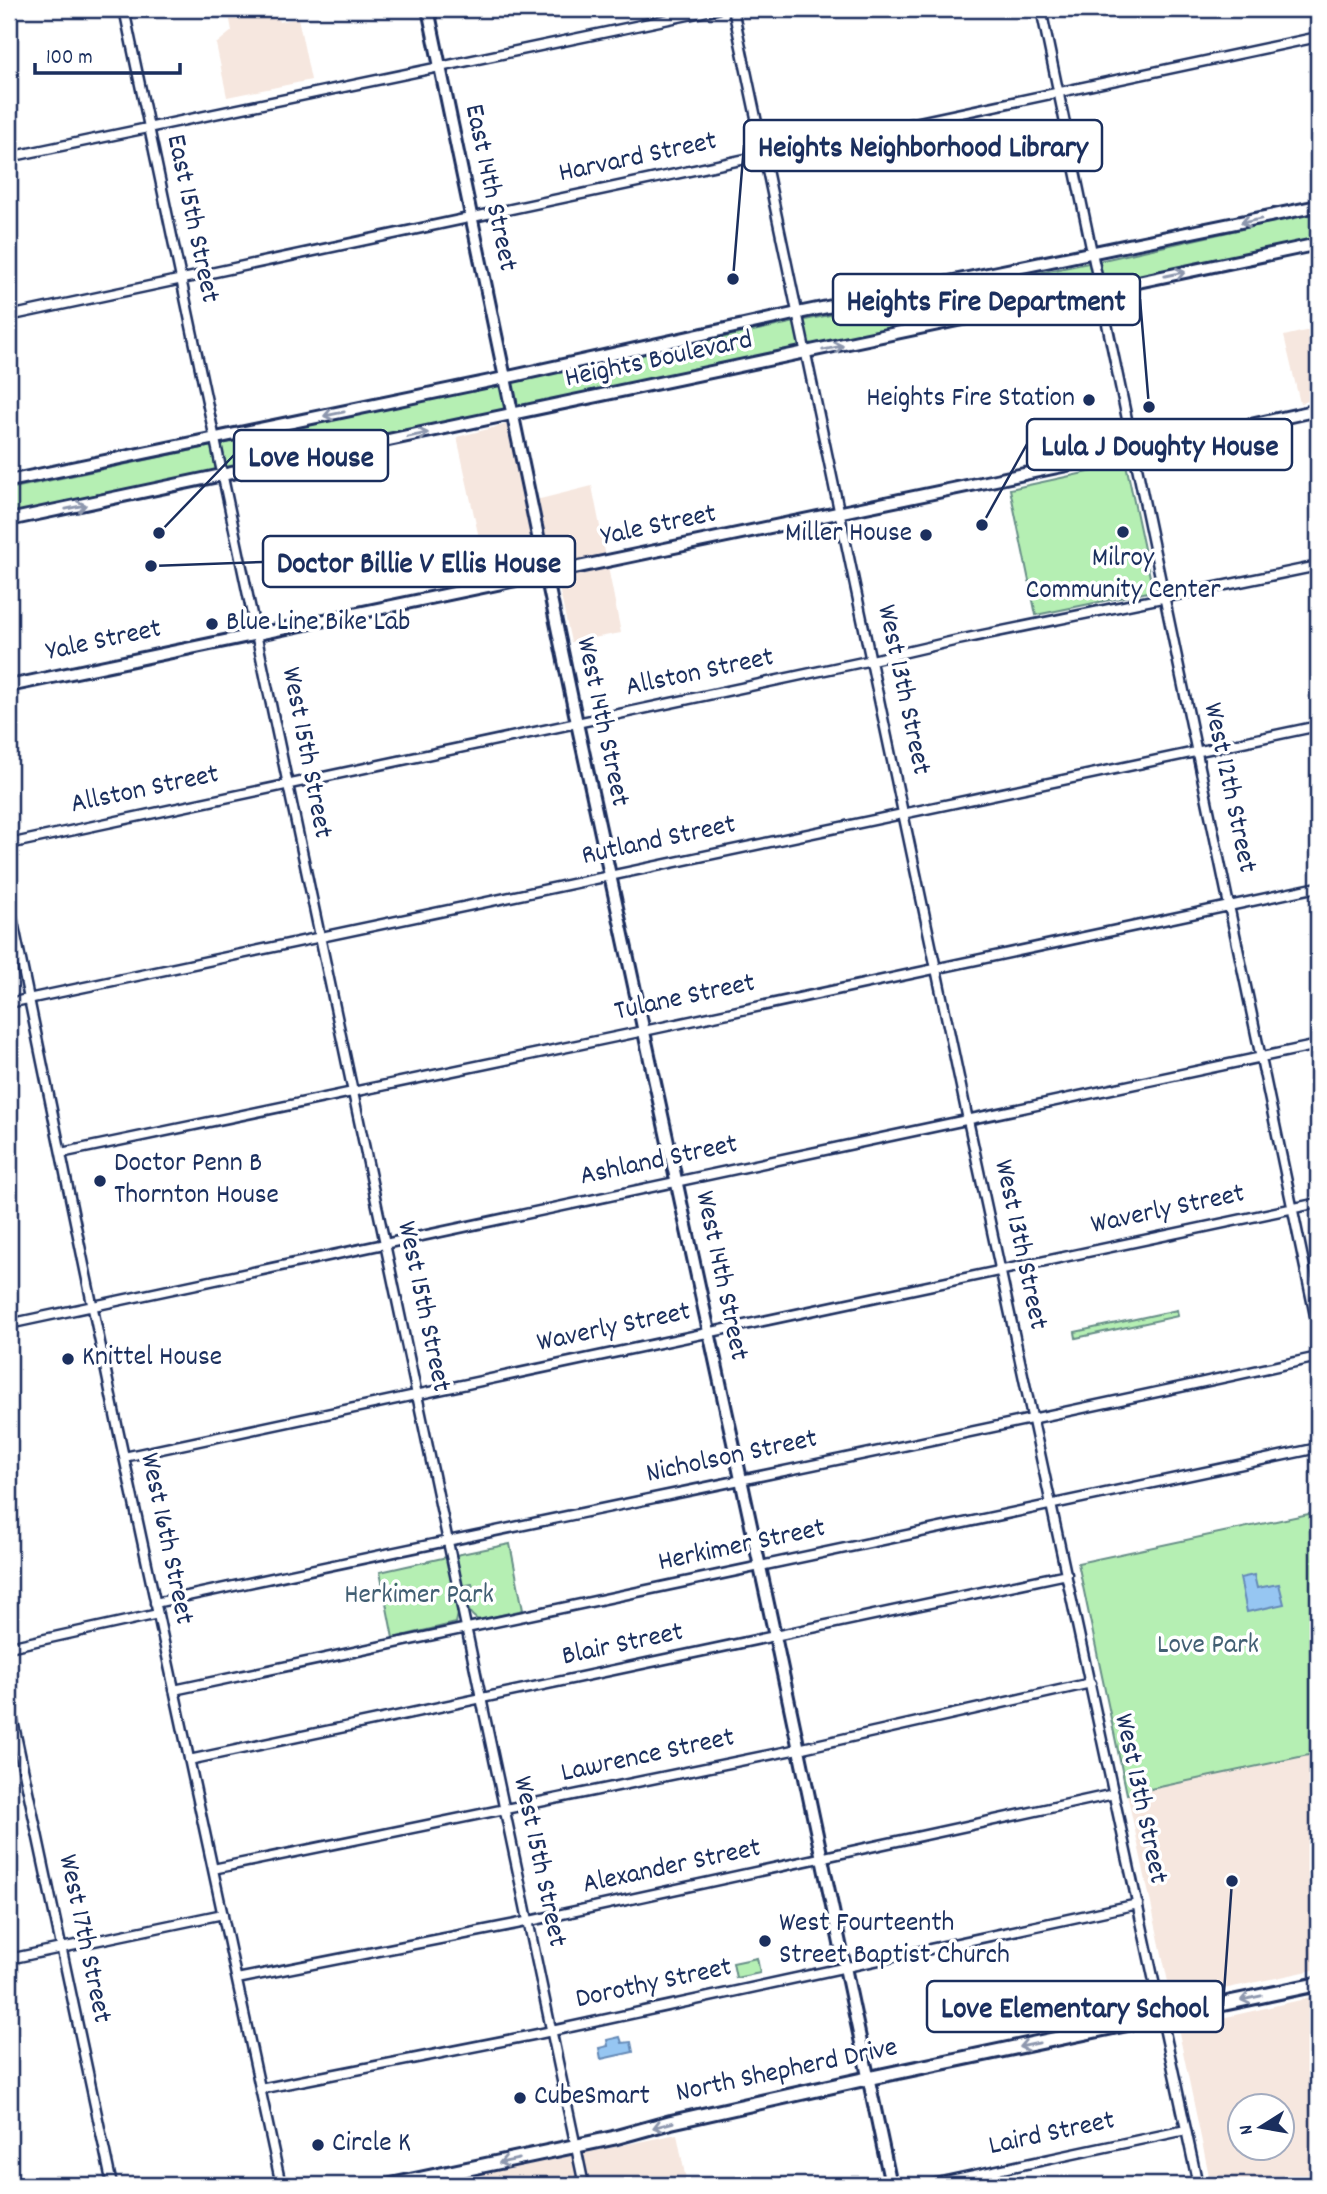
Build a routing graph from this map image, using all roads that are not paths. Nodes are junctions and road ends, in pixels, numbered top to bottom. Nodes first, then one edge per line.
1 (124, 9) edge
2 (428, 9) edge
3 (717, 9) edge
4 (733, 9) edge
5 (1041, 9) edge
6 (1318, 37) edge
7 (440, 66) junction
8 (1059, 92) junction
9 (148, 127) junction
10 (765, 155) junction
11 (9, 157) edge
12 (1318, 206) edge
13 (473, 218) junction
14 (1318, 244) edge
15 (1093, 254) junction
16 (180, 279) junction
17 (1101, 290) junction
18 (798, 313) junction
19 (9, 316) edge
20 (807, 353) junction
21 (506, 377) junction
22 (1318, 410) edge
23 (514, 414) junction
24 (214, 439) junction
25 (1134, 451) junction
26 (222, 476) junction
27 (9, 481) edge
28 (840, 512) junction
29 (9, 520) edge
30 (1318, 566) edge
31 (547, 574) junction
32 (1165, 597) junction
33 (257, 633) junction
34 (872, 660) junction
35 (9, 686) edge
36 (577, 723) junction
37 (1318, 726) edge
38 (1197, 751) junction
39 (287, 785) junction
40 (904, 813) junction
41 (9, 844) edge
42 (610, 876) junction
43 (1318, 887) edge
44 (9, 902) edge
45 (1229, 906) junction
46 (320, 937) junction
47 (936, 968) junction
48 (29, 999) junction
49 (9, 1003) edge
50 (644, 1031) junction
51 (1318, 1045) edge
52 (1261, 1057) junction
53 (352, 1091) junction
54 (968, 1120) junction
55 (61, 1153) junction
56 (677, 1182) junction
57 (1318, 1203) edge
58 (1293, 1209) junction
59 (385, 1244) junction
60 (1002, 1270) junction
61 (92, 1306) junction
62 (9, 1324) edge
63 (1318, 1330) edge
64 (709, 1332) junction
65 (1318, 1357) edge
66 (417, 1394) junction
67 (1032, 1421) junction
68 (1318, 1448) edge
69 (124, 1457) junction
70 (741, 1480) junction
71 (1052, 1505) junction
72 (448, 1541) junction
73 (759, 1566) junction
74 (1067, 1574) junction
75 (155, 1603) junction
76 (158, 1614) junction
77 (466, 1629) junction
78 (775, 1636) junction
79 (9, 1647) edge
80 (1091, 1683) junction
81 (174, 1690) junction
82 (481, 1700) junction
83 (9, 1702) edge
84 (798, 1749) junction
85 (189, 1760) junction
86 (1114, 1794) junction
87 (505, 1811) junction
88 (821, 1859) junction
89 (213, 1869) junction
90 (1138, 1904) junction
91 (223, 1914) junction
92 (527, 1921) junction
93 (62, 1948) junction
94 (9, 1959) edge
95 (844, 1966) junction
96 (237, 1979) junction
97 (1318, 1984) edge
98 (1163, 2017) junction
99 (551, 2031) junction
100 (869, 2078) junction
101 (260, 2089) junction
102 (1186, 2130) junction
103 (576, 2146) junction
104 (112, 2185) edge
105 (281, 2185) edge
106 (391, 2185) edge
107 (584, 2185) edge
108 (891, 2185) edge
109 (927, 2185) edge
110 (1198, 2185) edge

1 - 9 street, East 15th Street
2 - 7 main road, East 14th Street
3 - 7 street
4 - 10 street, West 13th Street
5 - 8 street, West 12th Street
6 - 8 street, Harvard Street
7 - 9 street
7 - 13 main road, East 14th Street
8 - 10 street, Harvard Street
8 - 15 street, West 12th Street
9 - 11 street
9 - 16 street, East 15th Street
10 - 13 street, Harvard Street
10 - 18 street, West 13th Street
12 -> 15 main road, Heights Boulevard
13 - 16 street, Harvard Street
13 - 21 main road, East 14th Street
17 -> 14 main road, Heights Boulevard
15 - 17 street, West 12th Street
15 - 18 main road, Heights Boulevard
16 - 19 street, Harvard Street
16 - 24 street, East 15th Street
20 -> 17 main road, Heights Boulevard
17 - 25 street, West 12th Street
18 - 20 street, West 13th Street
18 - 21 main road, Heights Boulevard
20 - 23 main road, Heights Boulevard
20 - 28 street, West 13th Street
21 - 23 main road, West 14th Street
21 -> 24 main road, Heights Boulevard
22 - 25 main road, Yale Street
26 -> 23 main road, Heights Boulevard
23 - 31 main road, West 14th Street
24 - 26 street, West 15th Street
24 - 27 main road, Heights Boulevard
25 - 28 main road, Yale Street
25 - 32 street, West 12th Street
29 -> 26 main road, Heights Boulevard
26 - 33 street, West 15th Street
28 - 31 main road, Yale Street
28 - 34 street, West 13th Street
30 - 32 street, Allston Street
31 - 33 main road, Yale Street
31 - 36 main road, West 14th Street
32 - 34 street, Allston Street
32 - 38 street, West 12th Street
33 - 35 main road, Yale Street
33 - 39 street, West 15th Street
34 - 36 street, Allston Street
34 - 40 street, West 13th Street
36 - 39 street, Allston Street
36 - 42 main road, West 14th Street
37 - 38 street, Rutland Street
38 - 40 street, Rutland Street
38 - 45 street, West 12th Street
39 - 41 street, Allston Street
39 - 46 street, West 15th Street
40 - 42 street, Rutland Street
40 - 47 street, West 13th Street
42 - 46 street, Rutland Street
42 - 50 main road, West 14th Street
43 - 45 street, Tulane Street
44 - 48 street, West 16th Street
45 - 47 street, Tulane Street
45 - 52 street, West 12th Street
46 - 48 street, Rutland Street
46 - 53 street, West 15th Street
47 - 50 street, Tulane Street
47 - 54 street, West 13th Street
48 - 49 street, Rutland Street
48 - 55 street, West 16th Street
50 - 53 street, Tulane Street
50 - 56 main road, West 14th Street
51 - 52 street, Ashland Street
52 - 54 street, Ashland Street
52 - 58 street, West 12th Street
53 - 55 street, Tulane Street
53 - 59 street, West 15th Street
54 - 56 street, Ashland Street
54 - 60 street, West 13th Street
55 - 61 street, West 16th Street
56 - 59 street, Ashland Street
56 - 64 main road, West 14th Street
57 - 58 street, Waverly Street
58 - 60 street, Waverly Street
58 - 63 street, West 12th Street
59 - 61 street, Ashland Street
59 - 66 street, West 15th Street
60 - 64 street, Waverly Street
60 - 67 street, West 13th Street
61 - 62 street, Ashland Street
61 - 69 street, West 16th Street
64 - 66 street, Waverly Street
64 - 70 main road, West 14th Street
65 - 67 street, Nicholson Street
66 - 69 street, Waverly Street
66 - 72 street, West 15th Street
67 - 70 street, Nicholson Street
67 - 71 street, West 13th Street
68 - 71 street, Herkimer Street
69 - 75 street, West 16th Street
70 - 72 street, Nicholson Street
70 - 73 main road, West 14th Street
71 - 73 street, Herkimer Street
71 - 74 street, West 13th Street
72 - 75 street, Nicholson Street
72 - 77 street, West 15th Street
73 - 77 street, Herkimer Street
73 - 78 main road, West 14th Street
74 - 78 street, Blair Street
74 - 80 street, West 13th Street
75 - 76 street, West 16th Street
76 - 79 street
76 - 81 street, West 16th Street
77 - 81 street, Herkimer Street
77 - 82 street, West 15th Street
78 - 82 street, Blair Street
78 - 84 main road, West 14th Street
80 - 84 street, Lawrence Street
80 - 86 street, West 13th Street
81 - 85 street, West 16th Street
82 - 85 street, Blair Street
82 - 87 street, West 15th Street
83 - 93 street, West 17th Street
84 - 87 street, Lawrence Street
84 - 88 main road, West 14th Street
85 - 89 street, West 16th Street
86 - 88 street, Alexander Street
86 - 90 street, West 13th Street
87 - 89 street, Lawrence Street
87 - 92 street, West 15th Street
88 - 92 street, Alexander Street
88 - 95 main road, West 14th Street
89 - 91 street, West 16th Street
90 - 95 street, Dorothy Street
90 - 98 street, West 13th Street
91 - 93 street
91 - 96 street, West 16th Street
92 - 96 street, Alexander Street
92 - 99 street, West 15th Street
93 - 94 street
93 - 104 street, West 17th Street
95 - 99 street, Dorothy Street
95 - 100 main road, West 14th Street
96 - 101 street, West 16th Street
97 -> 98 main road, North Shepherd Drive
98 -> 100 main road, North Shepherd Drive
98 - 102 street, West 13th Street
99 - 101 street, Dorothy Street
99 - 103 street, West 15th Street
100 -> 103 main road, North Shepherd Drive
100 - 108 main road, West 14th Street
101 - 105 street, West 16th Street
102 - 109 street, Laird Street
102 - 110 street, West 13th Street
103 -> 106 main road, North Shepherd Drive
103 - 107 street, West 15th Street

